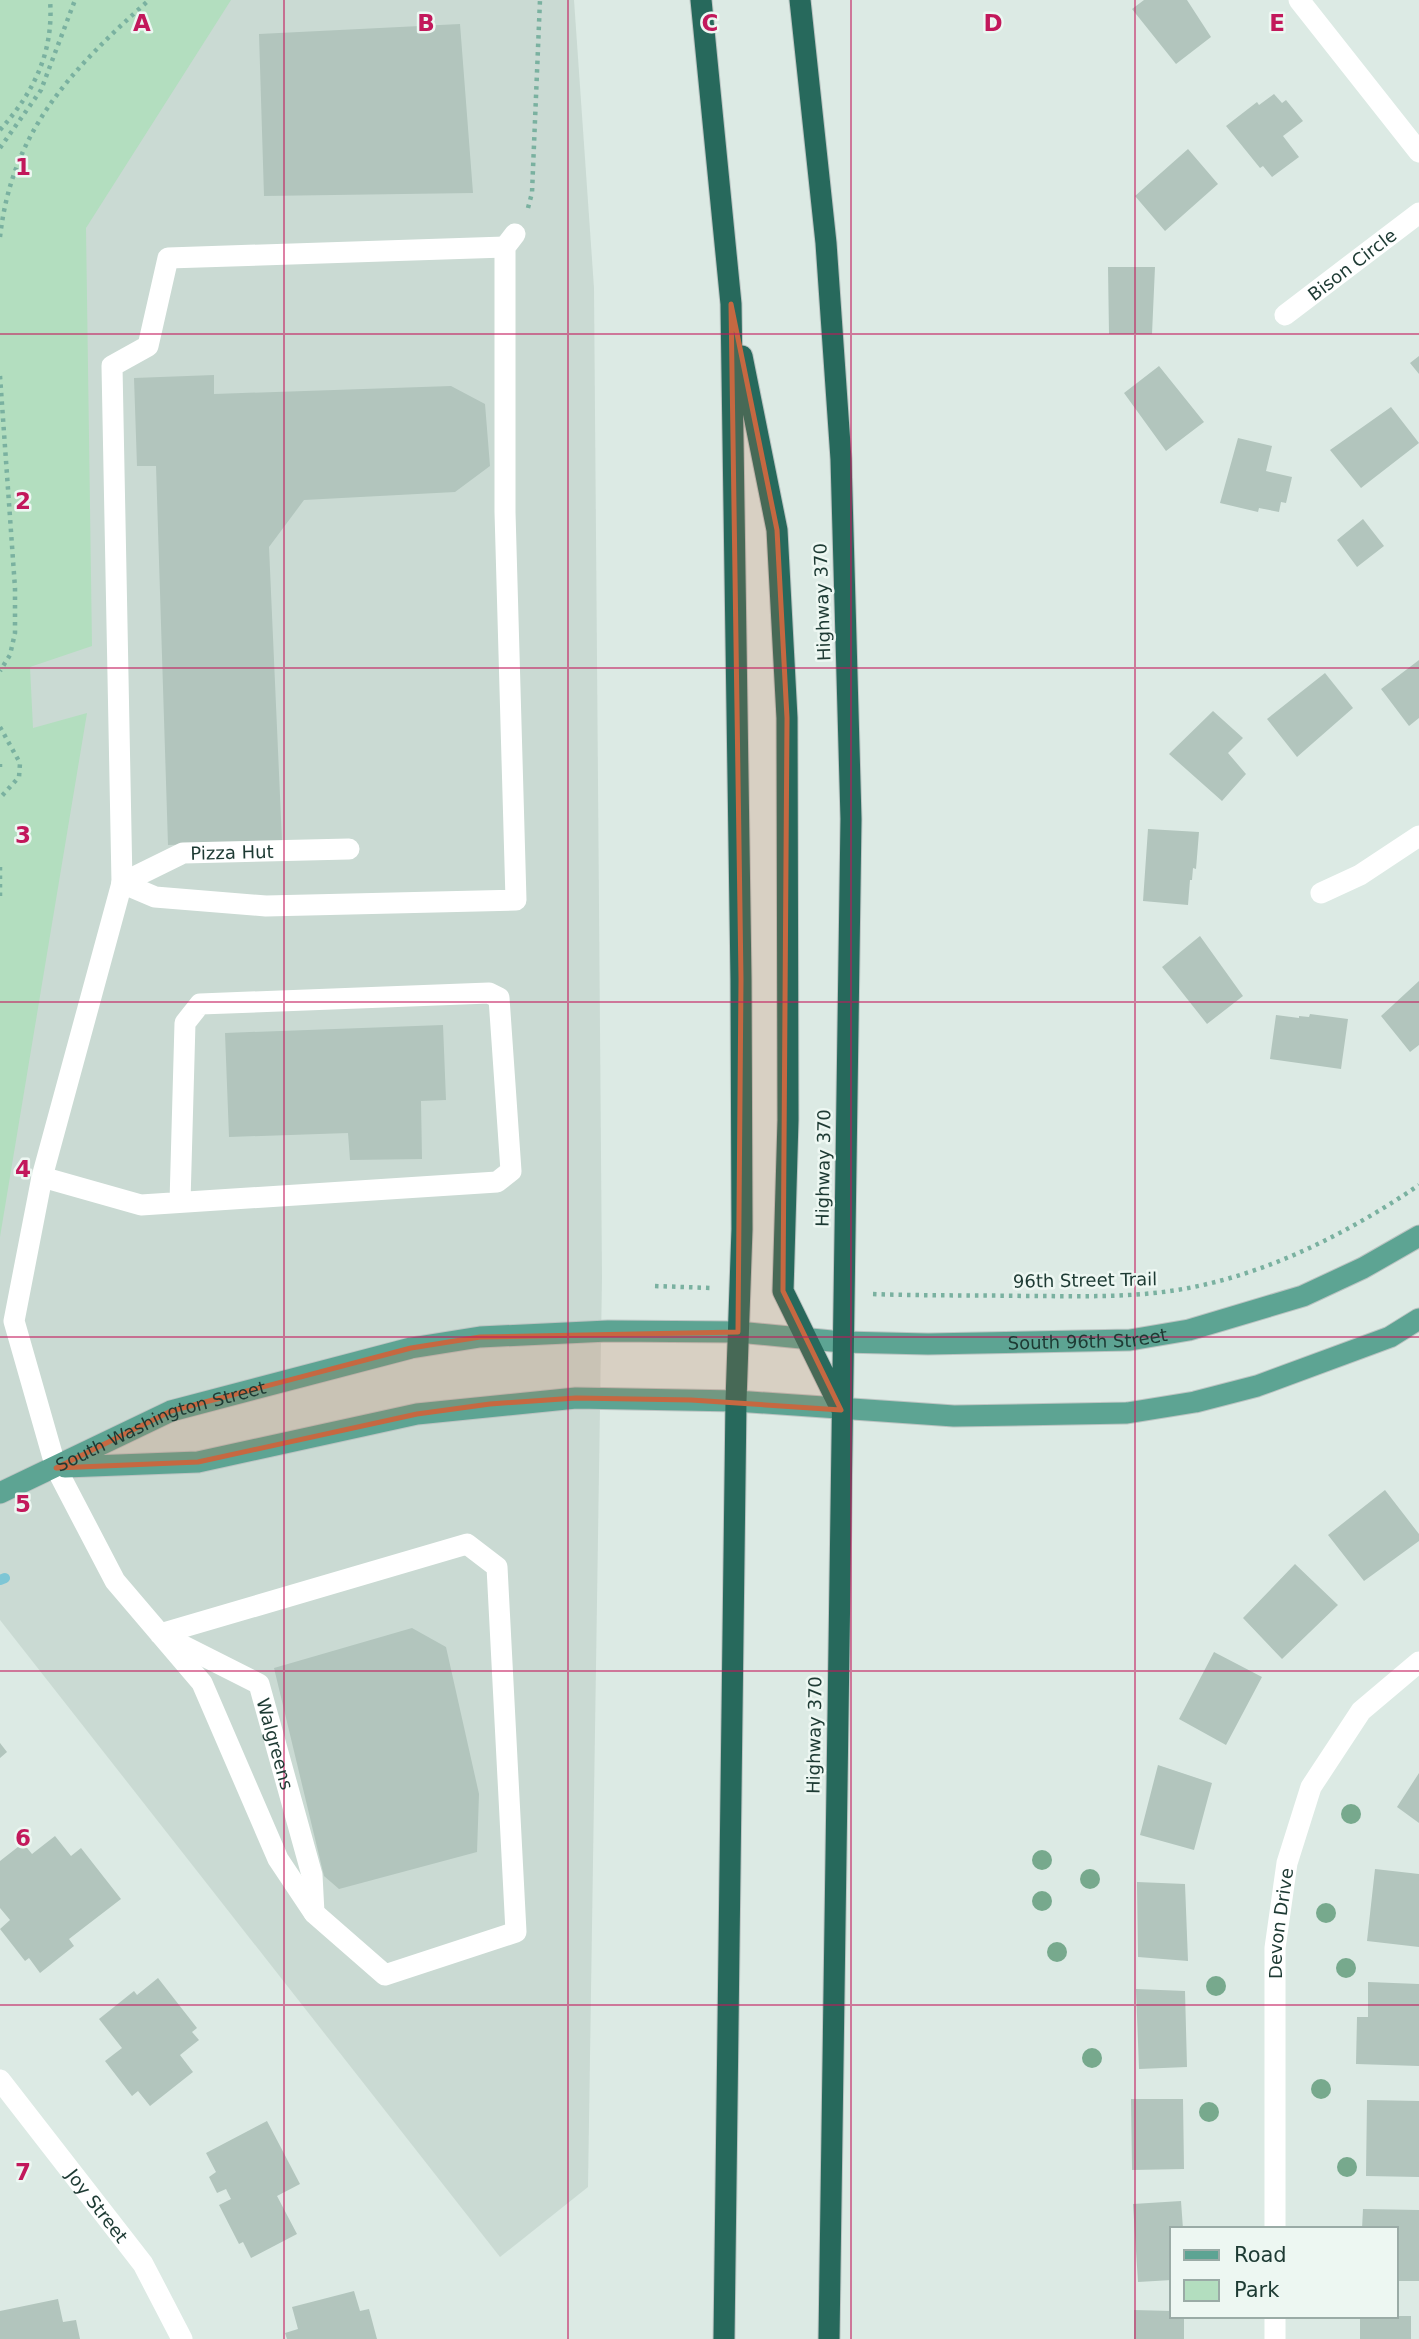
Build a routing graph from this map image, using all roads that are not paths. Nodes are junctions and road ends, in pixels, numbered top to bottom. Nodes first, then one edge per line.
1 (701, 0) edge
2 (800, 0) edge
3 (1299, 0) edge
4 (1419, 152) edge
5 (1419, 213) edge
6 (731, 304) junction
7 (1285, 315) dead end
8 (1419, 835) edge
9 (349, 849) dead end
10 (122, 883) junction
11 (1321, 893) dead end
12 (42, 1177) junction
13 (180, 1202) junction
14 (1419, 1236) edge
15 (1419, 1319) edge
16 (738, 1332) junction
17 (806, 1339) junction
18 (842, 1342) junction
19 (736, 1401) junction
20 (841, 1410) junction
21 (56, 1468) junction
22 (0, 1493) edge
23 (160, 1634) junction
24 (1419, 1662) edge
25 (314, 1913) junction
26 (0, 2081) edge
27 (1275, 2227) edge
28 (1275, 2318) edge
29 (182, 2339) edge
30 (724, 2339) edge
31 (829, 2339) edge
32 (1275, 2339) edge

1 - 6 highway
2 - 18 highway, Highway 370
3 - 4 street
5 - 7 street, Bison Circle
6 - 16 highway
6 - 17 highway
8 - 11 street
9 - 10 street, Pizza Hut
10 - 10 street
10 - 12 street
12 - 13 street
12 - 21 street
13 - 13 street
14 - 18 main road, South 96th Street
15 - 20 main road
16 - 17 main road, South 96th Street
16 - 19 highway
16 - 21 main road, South Washington Street
17 - 18 main road, South 96th Street
17 - 20 highway
18 - 20 highway, Highway 370
19 - 20 main road
19 - 21 main road, South Washington Street
19 - 30 highway
20 - 31 highway, Highway 370
21 - 22 main road
21 - 23 street
23 - 25 street
23 - 25 street, Walgreens
23 - 25 street
24 - 27 street, Devon Drive
26 - 29 street, Joy Street
28 - 32 street

